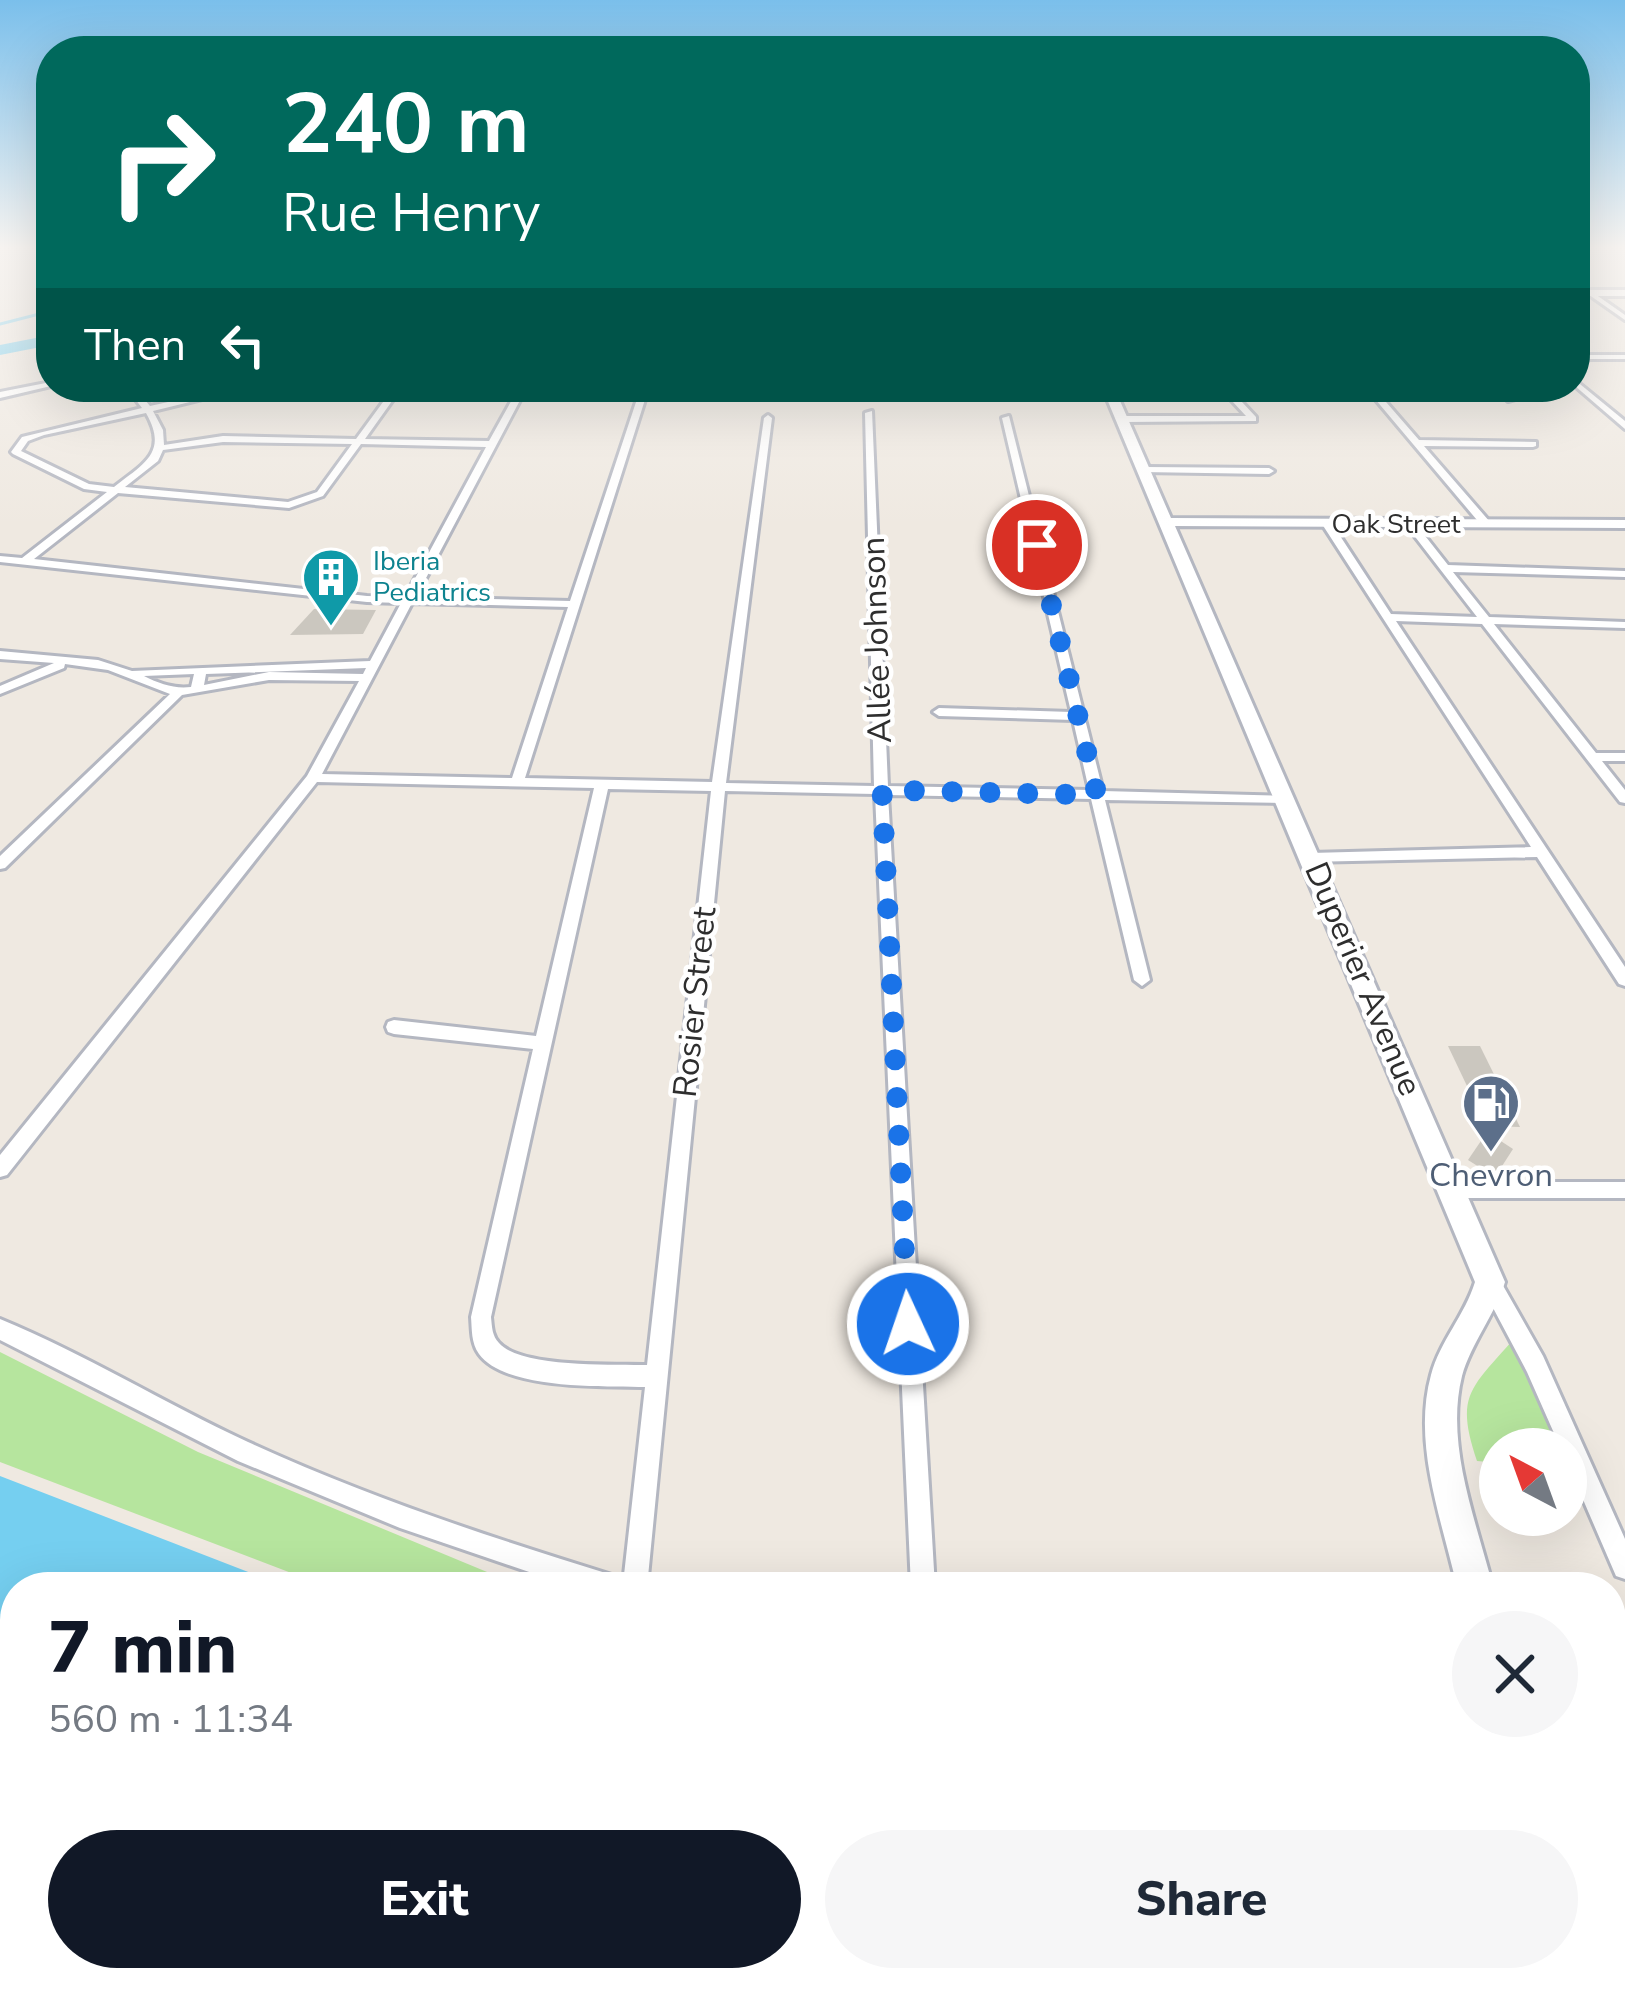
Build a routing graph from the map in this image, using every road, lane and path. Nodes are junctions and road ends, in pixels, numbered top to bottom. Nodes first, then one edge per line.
1 (1590, 357) edge
2 (1625, 357) edge
3 (36, 387) edge
4 (0, 395) edge
5 (1590, 395) edge
6 (141, 402) edge
7 (175, 402) edge
8 (387, 402) edge
9 (515, 402) edge
10 (640, 402) edge
11 (1115, 402) edge
12 (1237, 402) edge
13 (1382, 402) edge
14 (146, 408) junction
15 (869, 413) dead end
16 (768, 418) dead end
17 (1006, 418) dead end
18 (1123, 419) junction
19 (1625, 425) edge
20 (358, 441) junction
21 (1417, 443) junction
22 (1533, 443) dead end
23 (492, 444) junction
24 (161, 448) junction
25 (1145, 470) junction
26 (1269, 471) dead end
27 (119, 492) junction
28 (1166, 522) junction
29 (1328, 524) junction
30 (1486, 524) junction
31 (1625, 524) edge
32 (1412, 525) junction
33 (0, 560) edge
34 (24, 562) junction
35 (1444, 568) junction
36 (1625, 574) edge
37 (411, 600) junction
38 (575, 604) junction
39 (1390, 617) junction
40 (1482, 620) junction
41 (1625, 625) edge
42 (0, 656) edge
43 (70, 662) junction
44 (372, 671) junction
45 (137, 673) junction
46 (199, 682) junction
47 (0, 690) edge
48 (177, 694) junction
49 (939, 712) dead end
50 (1078, 716) junction
51 (1625, 757) edge
52 (1592, 758) junction
53 (313, 778) junction
54 (518, 782) junction
55 (602, 784) junction
56 (722, 787) junction
57 (882, 790) junction
58 (1097, 795) junction
59 (1286, 799) junction
60 (1625, 800) edge
61 (1543, 852) junction
62 (1310, 858) junction
63 (0, 864) edge
64 (1142, 980) dead end
65 (1625, 980) edge
66 (394, 1027) dead end
67 (542, 1043) junction
68 (0, 1169) edge
69 (1454, 1190) junction
70 (1625, 1190) edge
71 (1490, 1282) junction
72 (0, 1329) edge
73 (657, 1376) junction
74 (1625, 1567) edge
75 (563, 1572) edge
76 (637, 1572) edge
77 (922, 1572) edge
78 (1472, 1572) edge

1 - 2 street
3 - 4 street
5 - 19 street
6 - 14 street
7 - 14 street
8 - 20 street
9 - 23 street
10 - 38 street
11 - 18 main road, Duperier Avenue
12 - 18 street
13 - 21 street
14 - 24 street
14 - 27 street
15 - 57 street, Allée Johnson
16 - 56 street, Rosier Street
17 - 50 street
18 - 25 main road, Duperier Avenue
20 - 23 street
20 - 24 street
20 - 27 street
21 - 22 street
21 - 30 street
23 - 37 street
24 - 27 street
25 - 26 street
25 - 28 main road, Duperier Avenue
27 - 34 street
28 - 29 main road, Oak Street
28 - 59 main road, Duperier Avenue
29 - 32 main road, Oak Street
29 - 39 street
30 - 31 main road, Oak Street
30 - 32 main road, Oak Street
32 - 35 street
33 - 34 street
34 - 37 street
35 - 36 street
35 - 40 street
37 - 38 street
37 - 44 street
38 - 54 street
39 - 40 street
39 - 61 street
40 - 41 street
40 - 52 street
42 - 43 street
42 - 47 street
43 - 45 street
43 - 47 street
44 - 46 street
44 - 53 street
45 - 46 street
45 - 48 street
46 - 48 street
48 - 63 street
49 - 50 street
50 - 58 street
51 - 52 street
52 - 60 street
53 - 54 street
53 - 68 street
54 - 55 street
55 - 56 street
55 - 67 street
56 - 57 street
56 - 73 street, Rosier Street
57 - 58 street
57 - 77 street, Allée Johnson
58 - 59 street
58 - 64 street
59 - 62 main road, Duperier Avenue
61 - 62 street
61 - 65 street
62 - 69 main road, Duperier Avenue
66 - 67 street
67 - 73 street
69 - 70 street
69 - 71 main road, Duperier Avenue
71 - 74 street, Duperier Avenue
71 - 78 main road
72 - 75 street
73 - 76 street, Rosier Street

